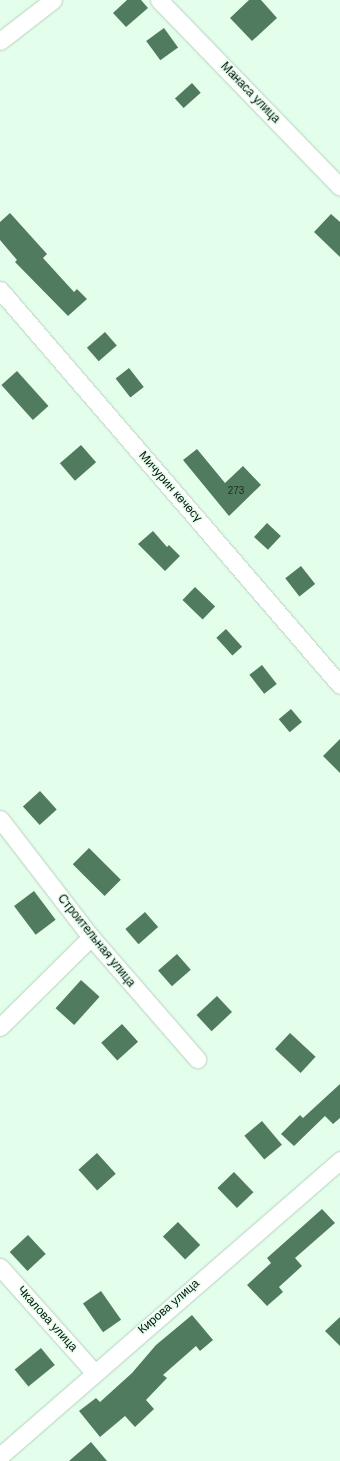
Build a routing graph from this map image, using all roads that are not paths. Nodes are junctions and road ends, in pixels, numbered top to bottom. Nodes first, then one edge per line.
1 (53, 0) edge
2 (159, 0) edge
3 (0, 41) edge
4 (340, 187) edge
5 (0, 290) edge
6 (340, 685) edge
7 (0, 819) edge
8 (91, 937) junction
9 (0, 1027) edge
10 (197, 1059) dead end
11 (340, 1160) edge
12 (0, 1267) edge
13 (94, 1372) junction
14 (0, 1456) edge

1 - 3 street
2 - 4 street, Манаса улица
5 - 6 street, Мичурин көчөсү
7 - 8 street, Строительная улица
8 - 9 street
8 - 10 street, Строительная улица
11 - 13 street, Кирова улица
12 - 13 street, Чкалова улица
13 - 14 street, Кирова улица

